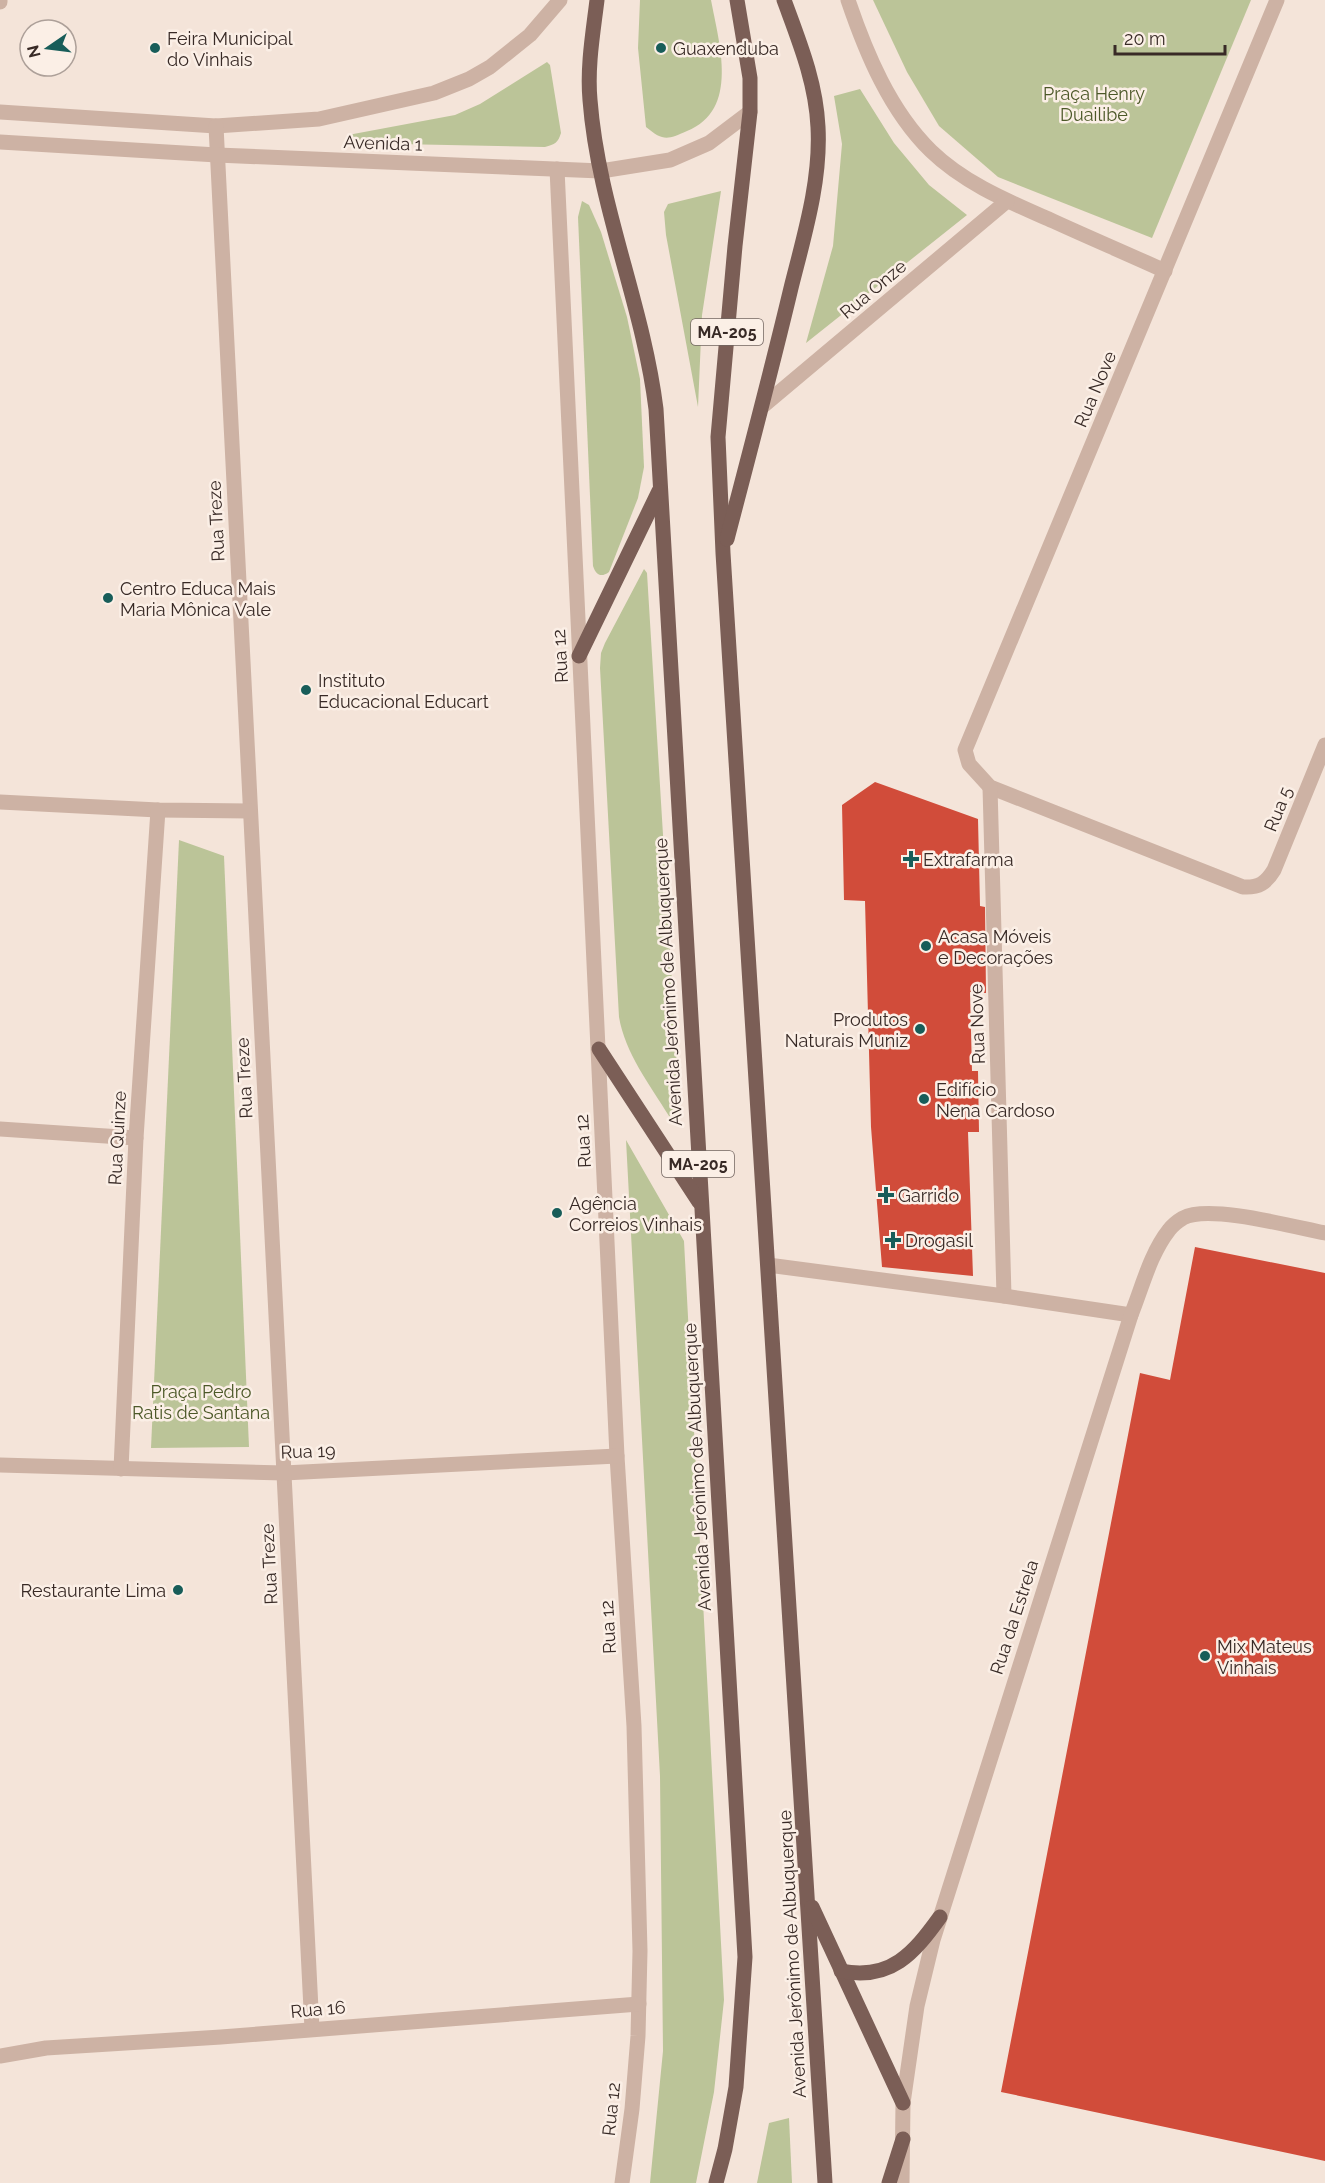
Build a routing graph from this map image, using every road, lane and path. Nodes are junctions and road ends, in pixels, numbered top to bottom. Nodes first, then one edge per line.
1 (560, 0) edge
2 (597, 0) edge
3 (737, 0) edge
4 (784, 0) edge
5 (848, 0) edge
6 (1277, 0) edge
7 (0, 112) edge
8 (750, 112) junction
9 (216, 126) junction
10 (0, 142) edge
11 (217, 155) junction
12 (558, 169) junction
13 (601, 171) junction
14 (1007, 201) junction
15 (1165, 271) junction
16 (763, 406) junction
17 (661, 489) junction
18 (723, 553) junction
19 (579, 656) junction
20 (1325, 745) edge
21 (990, 787) junction
22 (0, 802) edge
23 (158, 810) junction
24 (250, 811) junction
25 (1262, 885) joint
26 (598, 1050) junction
27 (0, 1129) edge
28 (136, 1138) junction
29 (701, 1205) junction
30 (1325, 1233) edge
31 (768, 1266) junction
32 (1004, 1296) junction
33 (1131, 1315) junction
34 (617, 1456) junction
35 (0, 1465) edge
36 (121, 1469) junction
37 (284, 1473) junction
38 (808, 1899) junction
39 (940, 1917) junction
40 (841, 1971) junction
41 (639, 2004) junction
42 (312, 2029) junction
43 (0, 2056) edge
44 (903, 2103) junction
45 (903, 2139) junction
46 (622, 2183) edge
47 (716, 2183) edge
48 (825, 2183) edge
49 (889, 2183) edge
50 (902, 2183) edge

1 - 9 street, Avenida 1
2 - 13 main road, Avenida Jerônimo de Albuquerque / MA-205
3 - 8 main road, Avenida Jerônimo de Albuquerque / MA-205
4 - 16 main road
5 - 14 street
6 - 15 street, Rua Nove
7 - 9 street, Avenida 1
8 - 13 street, Avenida 1
8 - 18 main road, Avenida Jerônimo de Albuquerque / MA-205
9 - 11 street, Rua Treze
10 - 11 street, Avenida 1
11 - 12 street, Avenida 1
11 - 24 street, Rua Treze
12 - 13 street, Avenida 1
12 - 19 street, Rua 12
13 - 17 main road, Avenida Jerônimo de Albuquerque / MA-205
14 - 15 street
14 - 16 street, Rua Onze
15 - 21 street, Rua Nove
16 - 18 main road
17 - 19 main road
17 - 29 main road, Avenida Jerônimo de Albuquerque / MA-205
18 - 31 main road, Avenida Jerônimo de Albuquerque / MA-205
19 - 26 street, Rua 12
20 - 25 street, Rua 5
21 - 25 street, Rua Nove
21 - 32 street, Rua Nove
22 - 23 street
23 - 24 street
23 - 28 street, Rua Quinze
24 - 37 street, Rua Treze
26 - 29 main road
26 - 34 street, Rua 12
27 - 28 street
28 - 36 street, Rua Quinze
29 - 47 main road, Avenida Jerônimo de Albuquerque / MA-205
30 - 33 street, Rua da Estrela
31 - 32 street
31 - 38 main road, Avenida Jerônimo de Albuquerque / MA-205
32 - 33 street
33 - 39 street, Rua da Estrela
34 - 37 street, Rua 19
34 - 41 street, Rua 12
35 - 36 street, Rua 19
36 - 37 street, Rua 19
37 - 42 street, Rua Treze
38 - 40 main road
38 - 48 main road, Avenida Jerônimo de Albuquerque / MA-205
39 - 40 main road
39 - 44 street, Rua da Estrela
40 - 44 main road
41 - 42 street, Rua 16
41 - 46 street, Rua 12
42 - 43 street, Rua 16
44 - 45 street, Rua da Estrela
45 - 49 main road
45 - 50 street, Rua da Estrela

